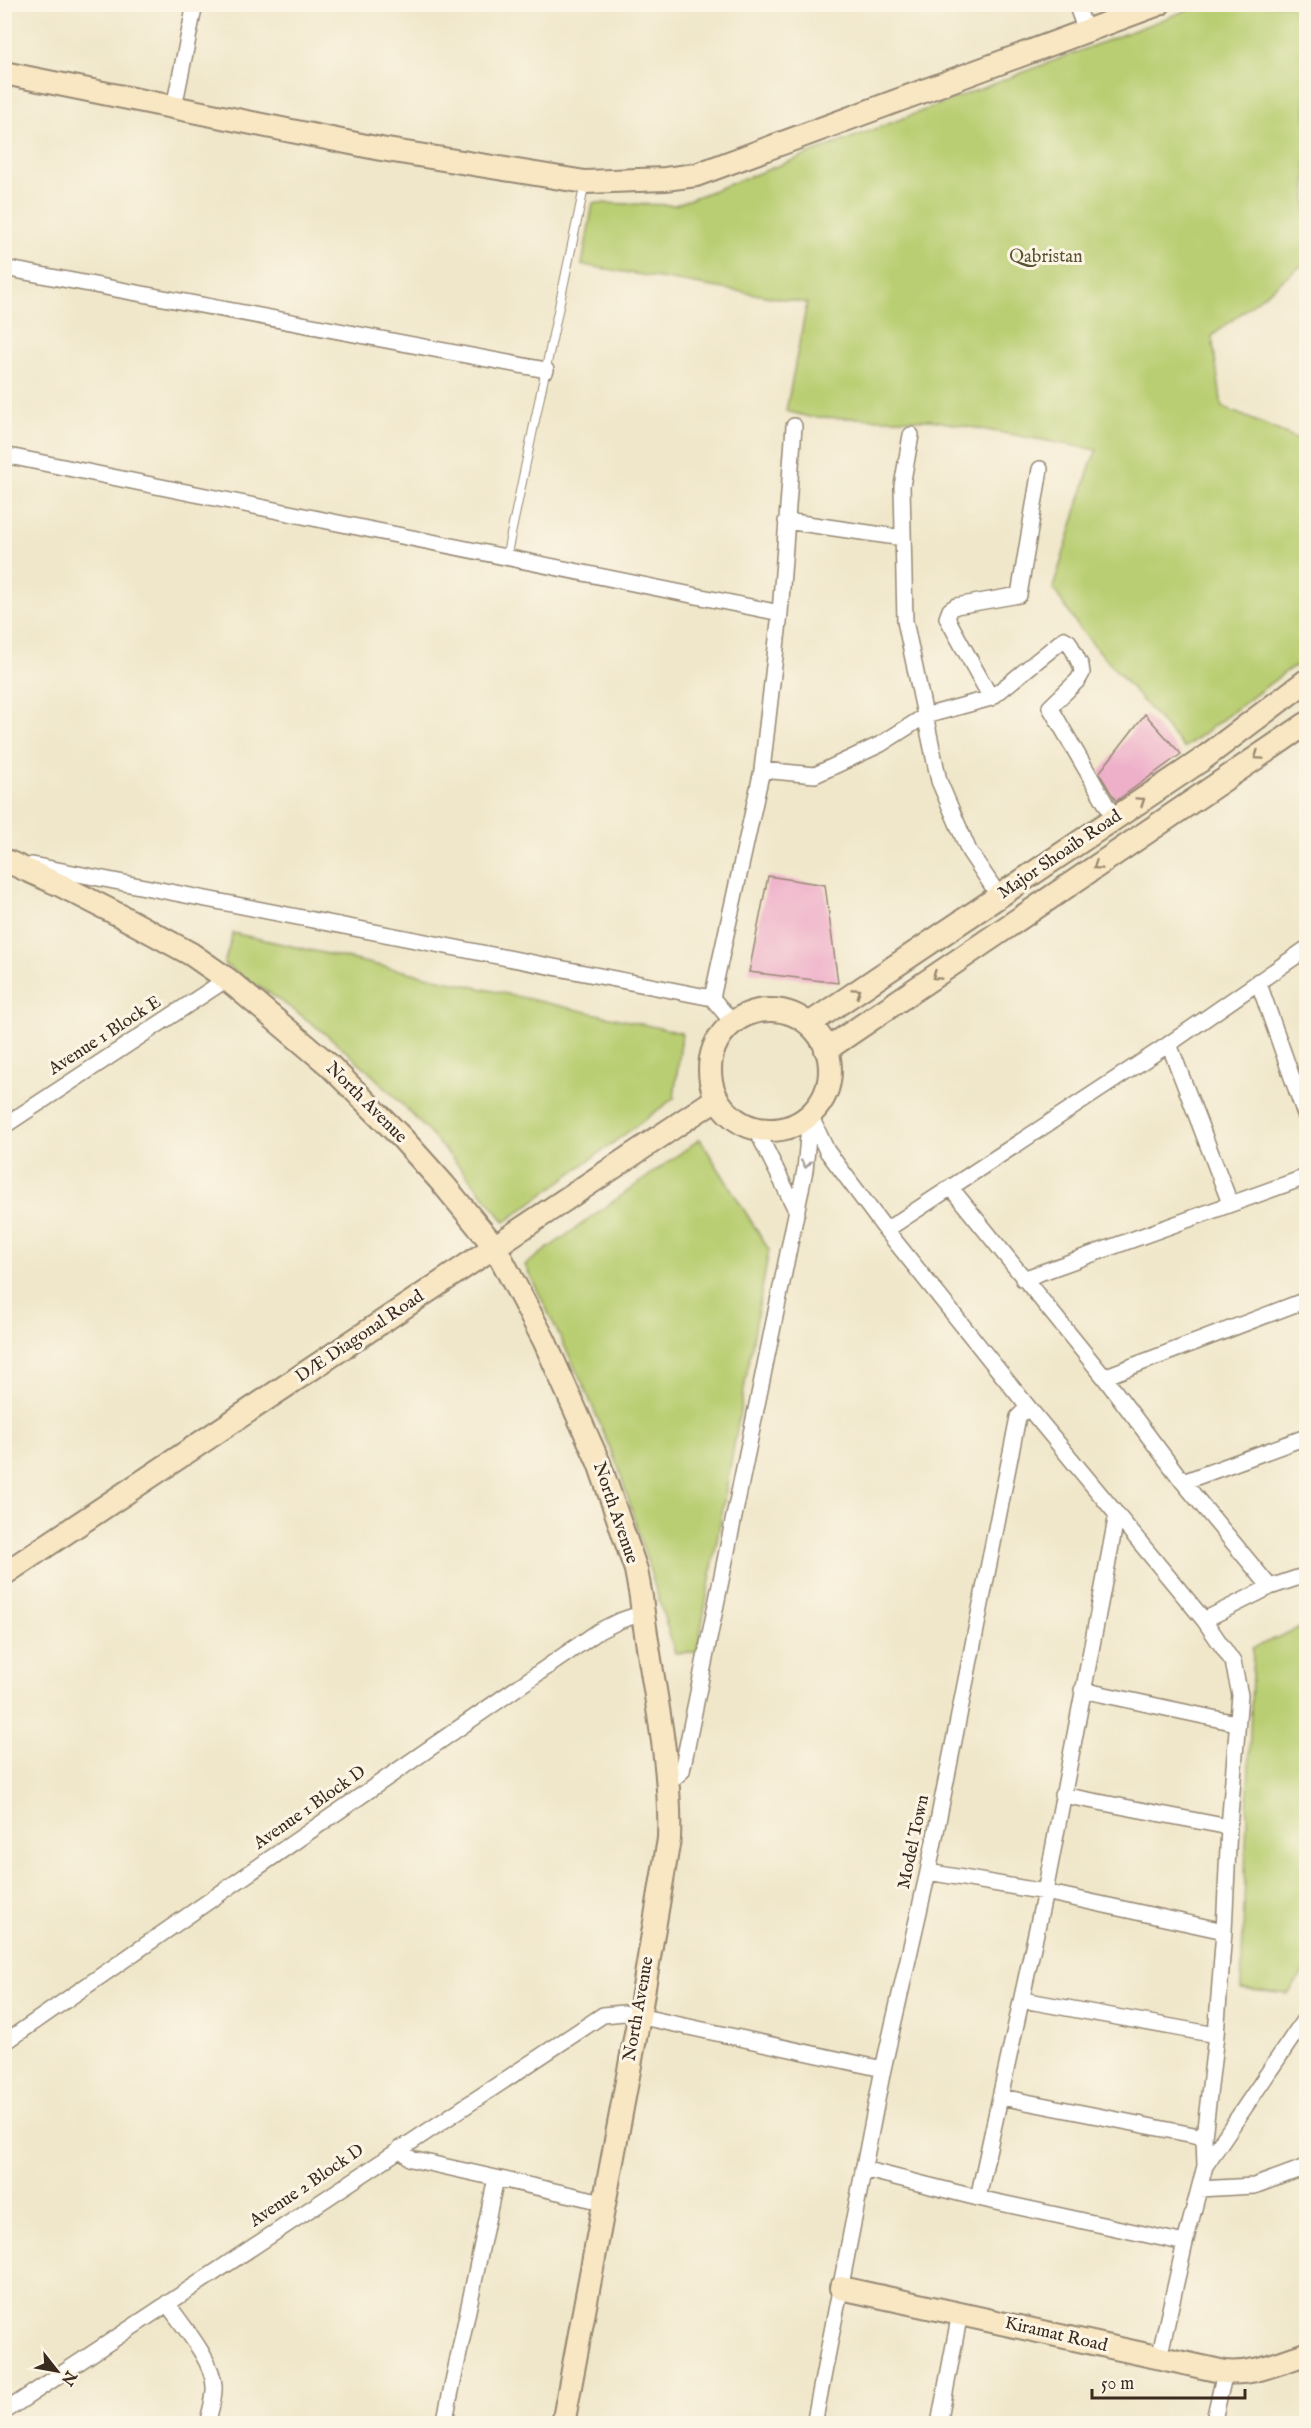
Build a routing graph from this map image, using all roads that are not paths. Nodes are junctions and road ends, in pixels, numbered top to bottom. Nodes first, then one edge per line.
1 (195, 4) edge
2 (1076, 4) edge
3 (1160, 4) edge
4 (1086, 32) junction
5 (4, 73) edge
6 (174, 107) junction
7 (585, 182) junction
8 (4, 268) edge
9 (546, 370) junction
10 (794, 426) dead end
11 (911, 435) dead end
12 (4, 455) edge
13 (1040, 469) dead end
14 (786, 520) junction
15 (903, 538) junction
16 (506, 558) junction
17 (780, 614) junction
18 (1306, 681) edge
19 (992, 698) junction
20 (925, 716) junction
21 (1306, 724) edge
22 (762, 770) junction
23 (1114, 819) junction
24 (8, 861) edge
25 (999, 896) junction
26 (1306, 949) edge
27 (227, 979) junction
28 (1258, 981) junction
29 (712, 998) junction
30 (733, 1023) junction
31 (809, 1024) junction
32 (1168, 1044) junction
33 (826, 1050) junction
34 (716, 1099) junction
35 (810, 1115) junction
36 (1306, 1117) edge
37 (4, 1126) edge
38 (756, 1129) junction
39 (1306, 1176) edge
40 (951, 1188) junction
41 (1230, 1203) junction
42 (797, 1212) junction
43 (886, 1230) junction
44 (495, 1247) junction
45 (1023, 1279) junction
46 (1306, 1300) edge
47 (1104, 1377) junction
48 (1028, 1407) junction
49 (1306, 1437) edge
50 (1183, 1482) junction
51 (1117, 1514) junction
52 (4, 1574) edge
53 (1306, 1575) edge
54 (1270, 1587) junction
55 (643, 1613) junction
56 (1204, 1620) junction
57 (1082, 1690) junction
58 (1236, 1723) junction
59 (669, 1783) junction
60 (1062, 1795) junction
61 (1229, 1827) junction
62 (928, 1872) junction
63 (1045, 1892) junction
64 (1224, 1931) junction
65 (1023, 2000) junction
66 (639, 2017) junction
67 (1306, 2017) edge
68 (1216, 2035) junction
69 (4, 2043) edge
70 (883, 2069) junction
71 (1001, 2097) junction
72 (1204, 2138) junction
73 (400, 2148) junction
74 (1205, 2166) junction
75 (1306, 2167) edge
76 (863, 2169) junction
77 (496, 2178) junction
78 (1199, 2189) junction
79 (978, 2198) junction
80 (603, 2202) junction
81 (1185, 2243) junction
82 (841, 2288) junction
83 (167, 2303) junction
84 (960, 2313) junction
85 (1306, 2354) edge
86 (1159, 2358) junction
87 (1225, 2372) junction
88 (4, 2412) edge
89 (207, 2424) edge
90 (444, 2424) edge
91 (563, 2424) edge
92 (814, 2424) edge
93 (939, 2424) edge
94 (1213, 2424) edge

1 - 6 street
2 - 4 street
3 - 4 street
4 - 7 street
5 - 6 street
6 - 7 street
7 - 9 lane
8 - 9 street
9 - 16 lane
10 - 14 street
11 - 15 street
12 - 16 street
13 - 19 street
14 - 15 street
14 - 17 street
15 - 20 street
16 - 17 street
17 - 22 street
23 -> 18 street, Major Shoaib Road
19 - 20 street
19 - 23 street
20 - 22 street
20 - 25 street
21 -> 33 street, Major Shoaib Road
22 - 29 street
23 - 25 street, Major Shoaib Road
24 - 27 street, North Avenue
24 - 29 street
31 -> 25 street, Major Shoaib Road
26 - 28 street
27 - 37 street, Avenue 1 Block E
27 - 44 street, North Avenue
28 - 32 street
28 - 36 street
29 - 30 street
30 - 31 street
30 - 34 street
31 - 33 street
32 - 40 street
32 - 41 street
33 - 35 street
34 - 38 street
34 - 44 street, D/E Diagonal Road
35 - 38 street
35 -> 42 street
35 - 43 street
38 - 42 street
39 - 41 street
40 - 43 street
40 - 45 street
41 - 45 street
42 - 59 street
43 - 48 street
44 - 52 street, D/E Diagonal Road
44 - 55 street, North Avenue
45 - 47 street
46 - 47 street
47 - 50 street
48 - 51 street
48 - 62 street, Model Town
49 - 50 street
50 - 54 street
51 - 56 street
51 - 57 street
53 - 54 street
54 - 56 street
55 - 59 street, North Avenue
55 - 69 street, Avenue 1 Block D
56 - 58 street
57 - 58 street
57 - 60 street
58 - 61 street
59 - 66 street, North Avenue
60 - 61 street
60 - 63 street
61 - 64 street
62 - 63 street
62 - 70 street, Model Town
63 - 64 street
63 - 65 street
64 - 68 street
65 - 68 street
65 - 71 street
66 - 70 street, Avenue 2 Block D
66 - 73 street, Avenue 2 Block D
66 - 80 street, North Avenue
67 - 74 street
68 - 72 street
70 - 76 street, Model Town
71 - 72 street
71 - 79 street
72 - 74 street
73 - 77 street
73 - 83 street, Avenue 2 Block D
74 - 78 street
75 - 78 street
76 - 79 street
76 - 82 street, Model Town
77 - 80 street
77 - 90 street
78 - 81 street
79 - 81 street
80 - 91 street, North Avenue
81 - 86 street
82 - 84 street, Kiramat Road
82 - 92 street, Model Town
83 - 88 street, Avenue 2 Block D
83 - 89 street
84 - 86 street, Kiramat Road
84 - 93 street
85 - 87 street, Kiramat Road
86 - 87 street, Kiramat Road
87 - 94 street

